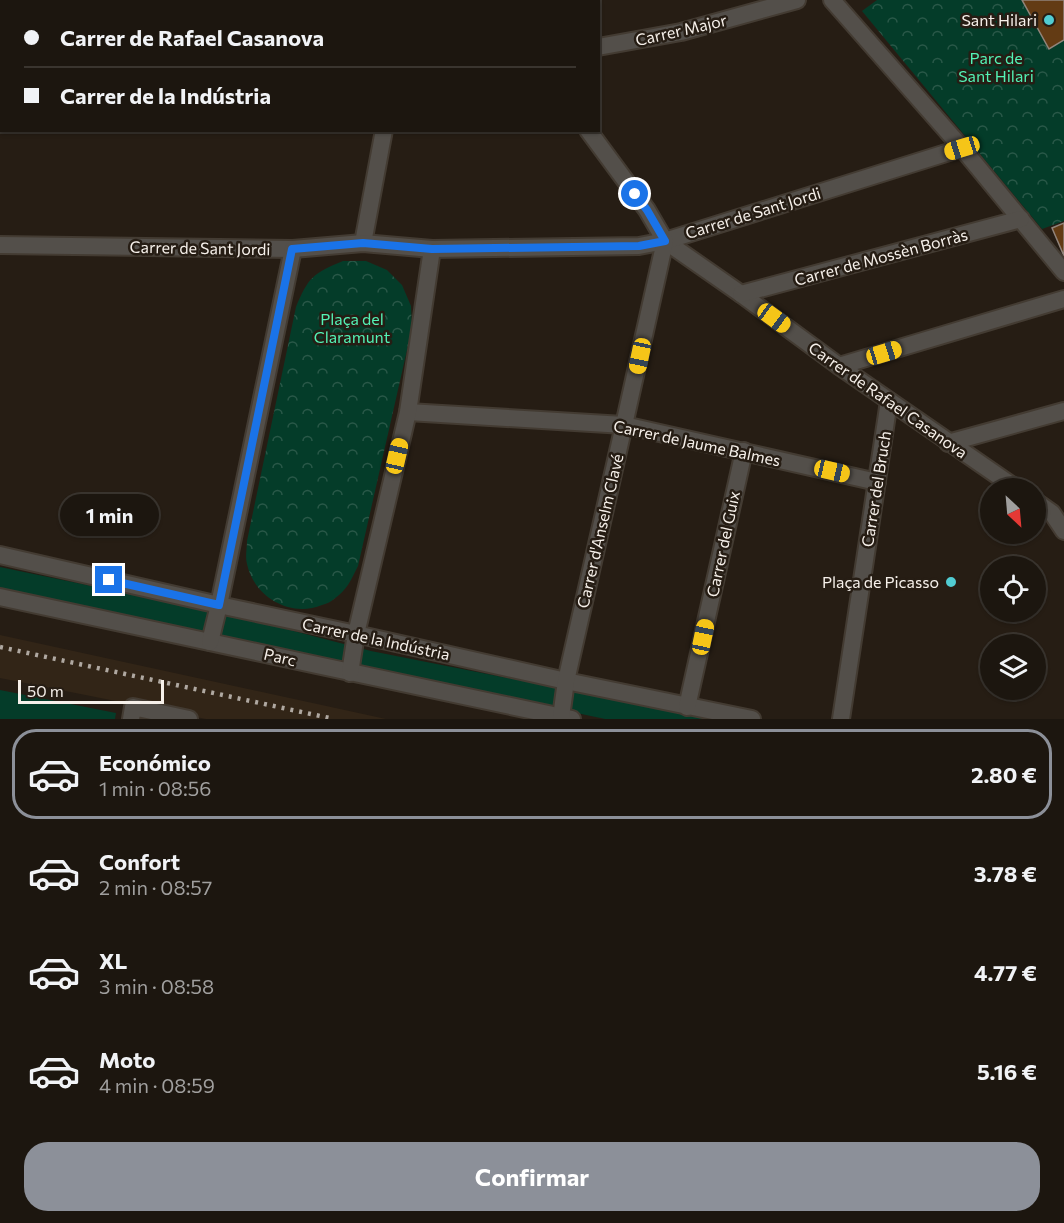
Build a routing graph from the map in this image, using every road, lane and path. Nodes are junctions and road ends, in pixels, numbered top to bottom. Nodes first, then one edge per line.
1 (797, 0) edge
2 (832, 0) edge
3 (600, 47) edge
4 (384, 132) edge
5 (589, 132) edge
6 (962, 148) junction
7 (1021, 219) junction
8 (665, 241) junction
9 (363, 243) junction
10 (0, 245) edge
11 (292, 249) junction
12 (432, 249) junction
13 (1064, 272) edge
14 (741, 294) junction
15 (1064, 299) edge
16 (839, 366) junction
17 (889, 401) junction
18 (1064, 411) edge
19 (408, 412) junction
20 (624, 425) junction
21 (948, 443) junction
22 (744, 452) junction
23 (1000, 478) edge
24 (877, 482) junction
25 (1058, 511) edge
26 (1064, 531) edge
27 (0, 555) edge
28 (0, 597) edge
29 (219, 605) junction
30 (356, 634) junction
31 (210, 642) junction
32 (350, 673) junction
33 (566, 681) junction
34 (687, 706) junction
35 (132, 713) edge
36 (566, 718) edge
37 (189, 719) edge
38 (752, 719) edge
39 (841, 719) edge

1 - 3 street, Carrer Major
2 - 6 street
4 - 9 street
5 - 8 street, Carrer de Rafael Casanova
6 - 7 street
6 - 8 street, Carrer de Sant Jordi
7 - 13 street
7 - 14 street, Carrer de Mossèn Borràs
8 - 12 street, Carrer de Sant Jordi
8 - 14 street, Carrer de Rafael Casanova
8 - 20 street, Carrer d'Anselm Clavé
9 - 11 street, Carrer de Sant Jordi
9 - 12 street, Carrer de Sant Jordi
10 - 11 street, Carrer de Sant Jordi
11 - 29 street
12 - 19 street
14 - 16 street, Carrer de Rafael Casanova
15 - 16 street
16 - 17 street, Carrer de Rafael Casanova
17 - 21 street, Carrer de Rafael Casanova
17 - 24 street, Carrer del Bruch
18 - 21 street
19 - 20 street, Carrer de Jaume Balmes
19 - 30 street
20 - 22 street, Carrer de Jaume Balmes
20 - 33 street, Carrer d'Anselm Clavé
21 - 23 street, Carrer de Rafael Casanova
22 - 24 street, Carrer de Jaume Balmes
22 - 34 street, Carrer del Guix
24 - 39 street, Carrer del Bruch
25 - 26 street
27 - 29 street, Carrer de la Indústria
28 - 31 street
29 - 30 street, Carrer de la Indústria
29 - 31 street
30 - 32 street
30 - 33 street, Carrer de la Indústria
31 - 32 street, Parc
32 - 36 street
33 - 34 street, Carrer de la Indústria
33 - 36 street, Carrer d'Anselm Clavé
34 - 38 street, Carrer de la Indústria
35 - 37 street

